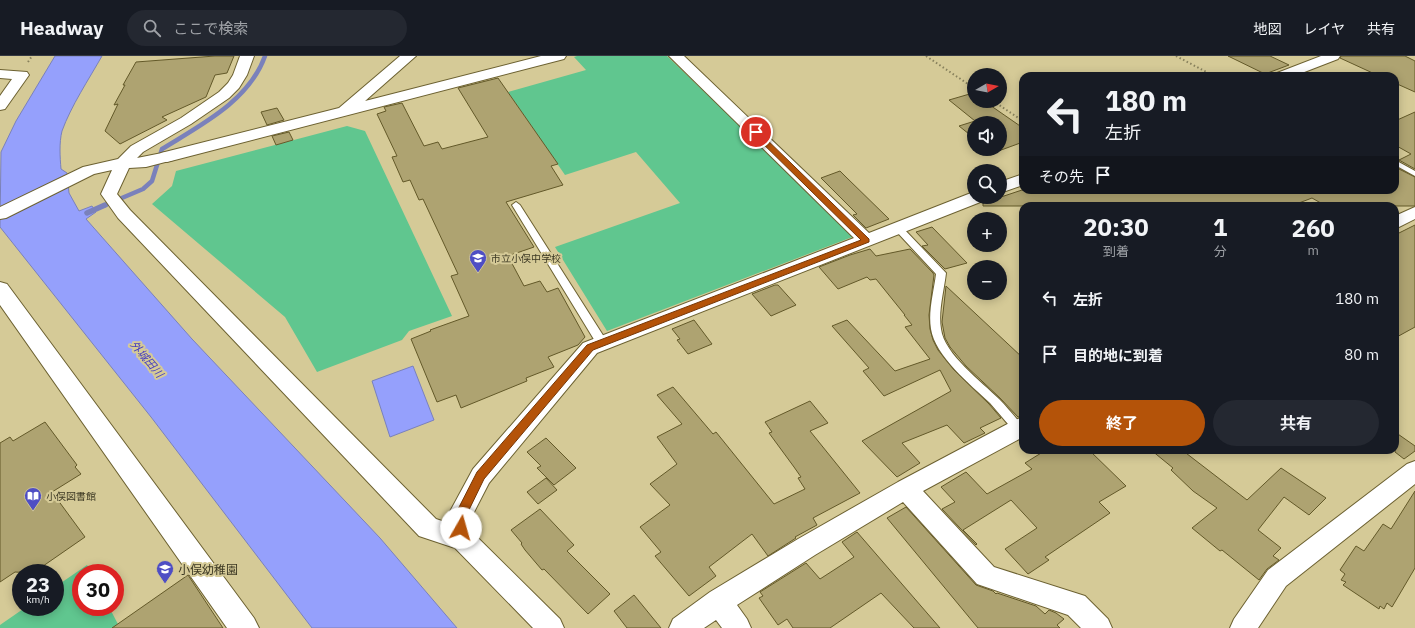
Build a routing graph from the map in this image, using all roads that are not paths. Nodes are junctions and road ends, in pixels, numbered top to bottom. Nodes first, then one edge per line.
1 (247, 56) edge
2 (409, 56) edge
3 (559, 56) edge
4 (676, 56) edge
5 (1322, 58) edge
6 (1291, 72) edge
7 (0, 74) edge
8 (0, 106) edge
9 (343, 111) junction
10 (167, 157) joint
11 (123, 163) junction
12 (1399, 164) edge
13 (1415, 174) edge
14 (1019, 180) edge
15 (1007, 185) edge
16 (967, 201) edge
17 (516, 205) dead end
18 (1415, 212) edge
19 (0, 214) edge
20 (1399, 221) edge
21 (899, 229) junction
22 (866, 240) junction
23 (0, 289) edge
24 (602, 343) junction
25 (1019, 426) edge
26 (1019, 428) edge
27 (1415, 471) edge
28 (906, 489) junction
29 (463, 539) junction
30 (719, 601) junction
31 (1089, 625) edge
32 (244, 628) edge
33 (551, 628) edge
34 (682, 628) edge
35 (738, 628) edge
36 (1243, 628) edge

1 - 11 street
2 - 9 street
3 - 9 street
4 - 22 street
5 - 6 street
7 - 8 street
9 - 10 street
10 - 11 street
11 - 19 street
11 - 29 street
12 - 13 lane
14 - 15 street
16 - 21 street
17 - 24 lane
18 - 20 street
21 - 22 street
21 - 25 lane
22 - 24 street
23 - 32 street
24 - 29 street
26 - 28 street
27 - 36 street
28 - 30 street
28 - 31 street
29 - 33 street
30 - 34 street
30 - 35 street

